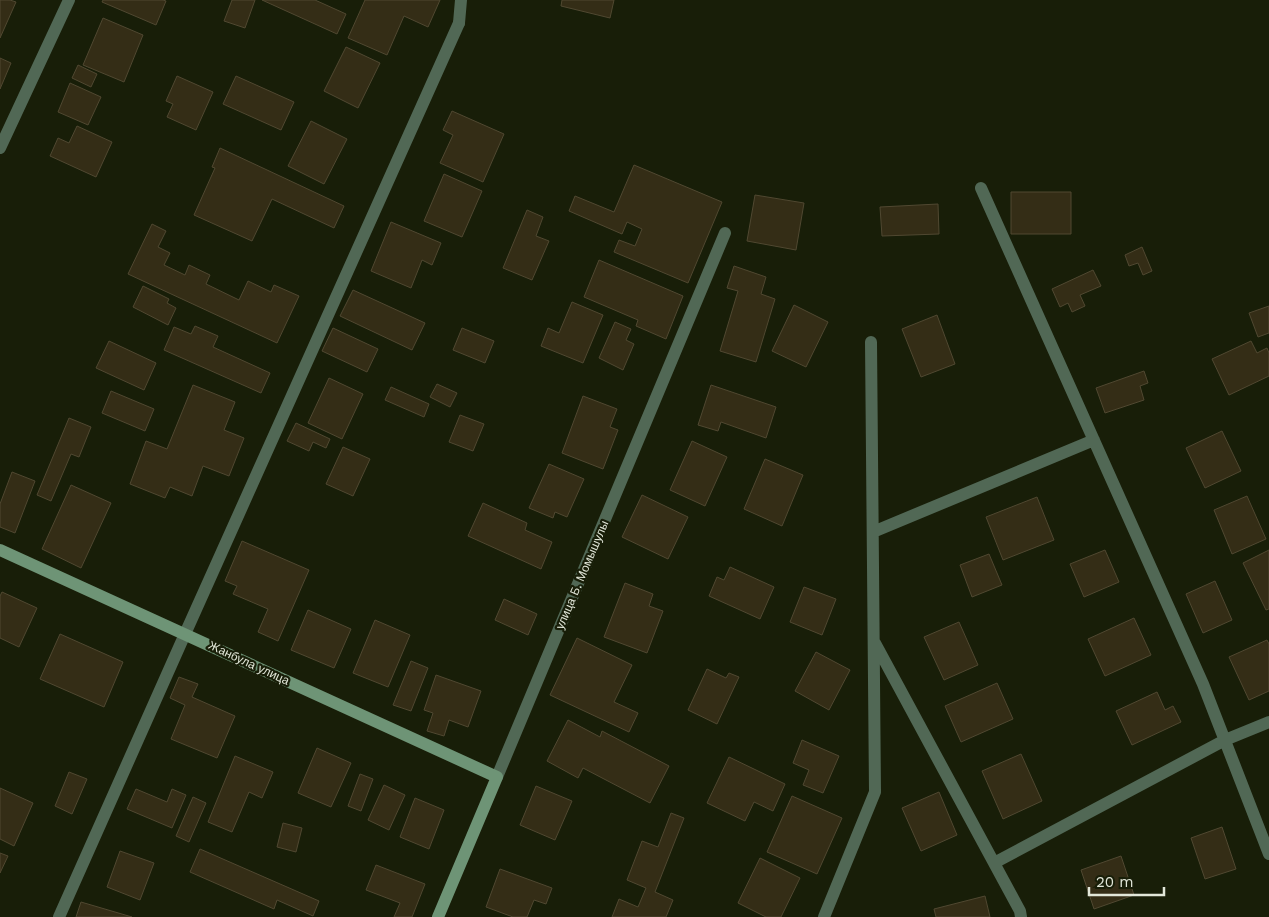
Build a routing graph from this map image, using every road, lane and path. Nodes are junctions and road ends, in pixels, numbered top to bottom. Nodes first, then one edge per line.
1 (69, 0) edge
2 (461, 0) edge
3 (0, 148) edge
4 (981, 188) dead end
5 (725, 233) dead end
6 (871, 342) dead end
7 (1094, 440) junction
8 (873, 532) junction
9 (0, 550) edge
10 (185, 634) junction
11 (874, 640) junction
12 (1269, 722) edge
13 (1225, 740) junction
14 (497, 777) junction
15 (1269, 854) edge
16 (994, 863) junction
17 (60, 917) edge
18 (438, 917) edge
19 (824, 917) edge
20 (1021, 917) edge

1 - 3 street
2 - 10 street
4 - 7 street
5 - 14 street, улица Б. Момышулы
6 - 8 street
7 - 8 street
7 - 13 street
8 - 11 street
9 - 10 street, Жанбула улица
10 - 14 street, Жанбула улица
10 - 17 street
11 - 16 street
11 - 19 street
12 - 13 street
13 - 15 street
13 - 16 street
14 - 18 street, улица Б. Момышулы
16 - 20 street

